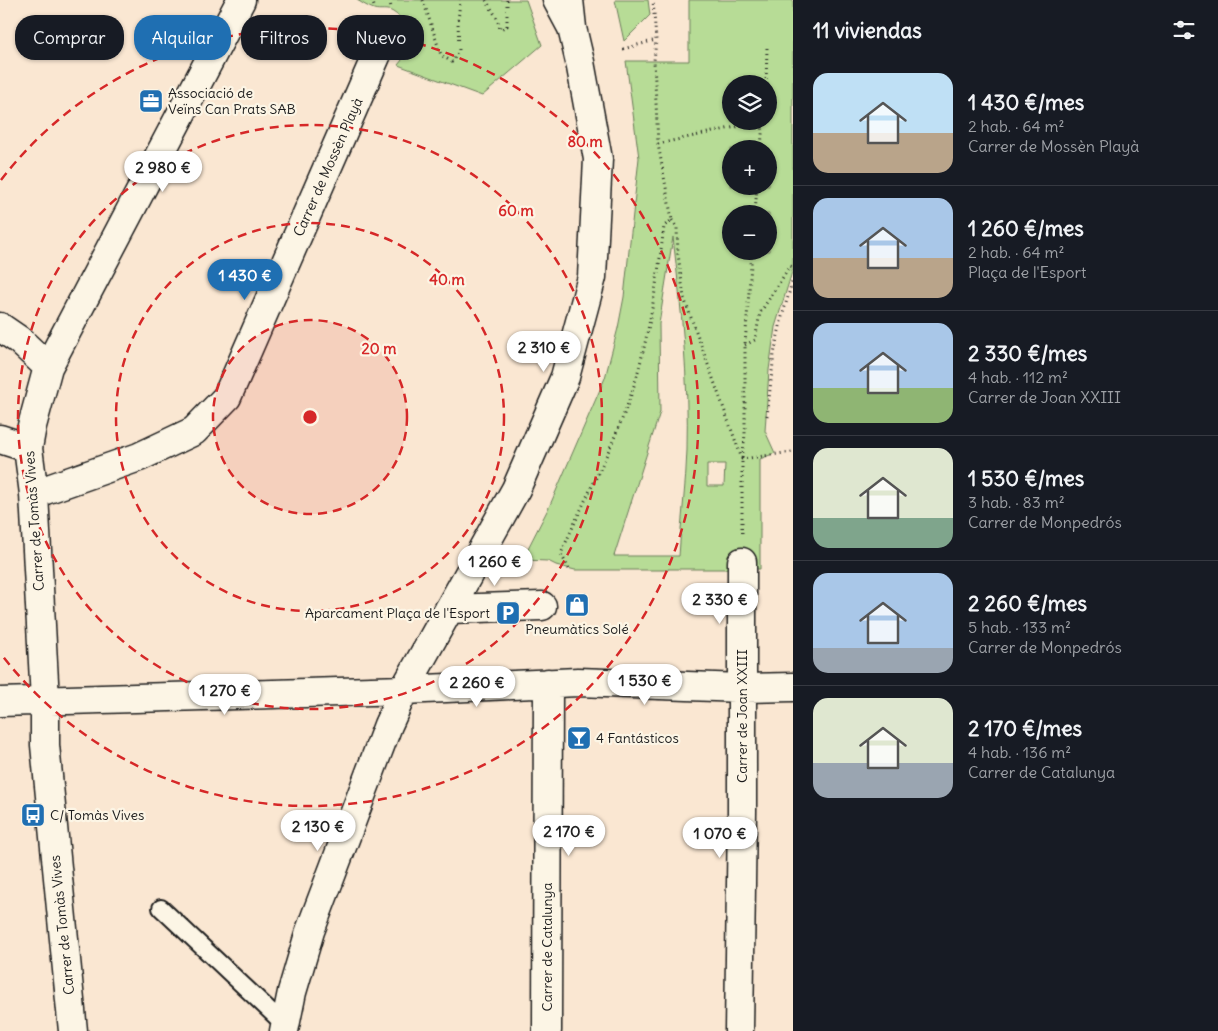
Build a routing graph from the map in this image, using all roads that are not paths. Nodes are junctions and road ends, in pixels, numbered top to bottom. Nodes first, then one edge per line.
1 (241, 0) edge
2 (557, 0) edge
3 (569, 0) edge
4 (572, 28) junction
5 (374, 60) edge
6 (0, 327) edge
7 (48, 367) junction
8 (0, 439) edge
9 (28, 448) junction
10 (34, 494) junction
11 (742, 562) road end
12 (542, 606) dead end
13 (449, 609) junction
14 (548, 683) junction
15 (793, 687) edge
16 (742, 688) junction
17 (404, 690) junction
18 (45, 700) junction
19 (0, 702) edge
20 (161, 908) dead end
21 (285, 1028) edge
22 (72, 1031) edge
23 (547, 1031) edge
24 (739, 1031) edge

1 - 7 street, Carrer de Tomàs Vives
2 - 4 street
3 - 4 street
4 - 13 street
5 - 10 street, Carrer de Mossèn Playà
6 - 7 street
7 - 9 street, Carrer de Tomàs Vives
8 - 9 street
9 - 10 street, Carrer de Tomàs Vives
10 - 18 street, Carrer de Tomàs Vives
11 - 16 street, Carrer de Joan XXIII
12 - 13 street
13 - 17 street
14 - 16 street
14 - 17 street
14 - 23 street, Carrer de Catalunya
15 - 16 street
16 - 24 street, Carrer de Joan XXIII
17 - 18 street
17 - 21 street
18 - 19 street
18 - 22 street, Carrer de Tomàs Vives
20 - 21 lane

